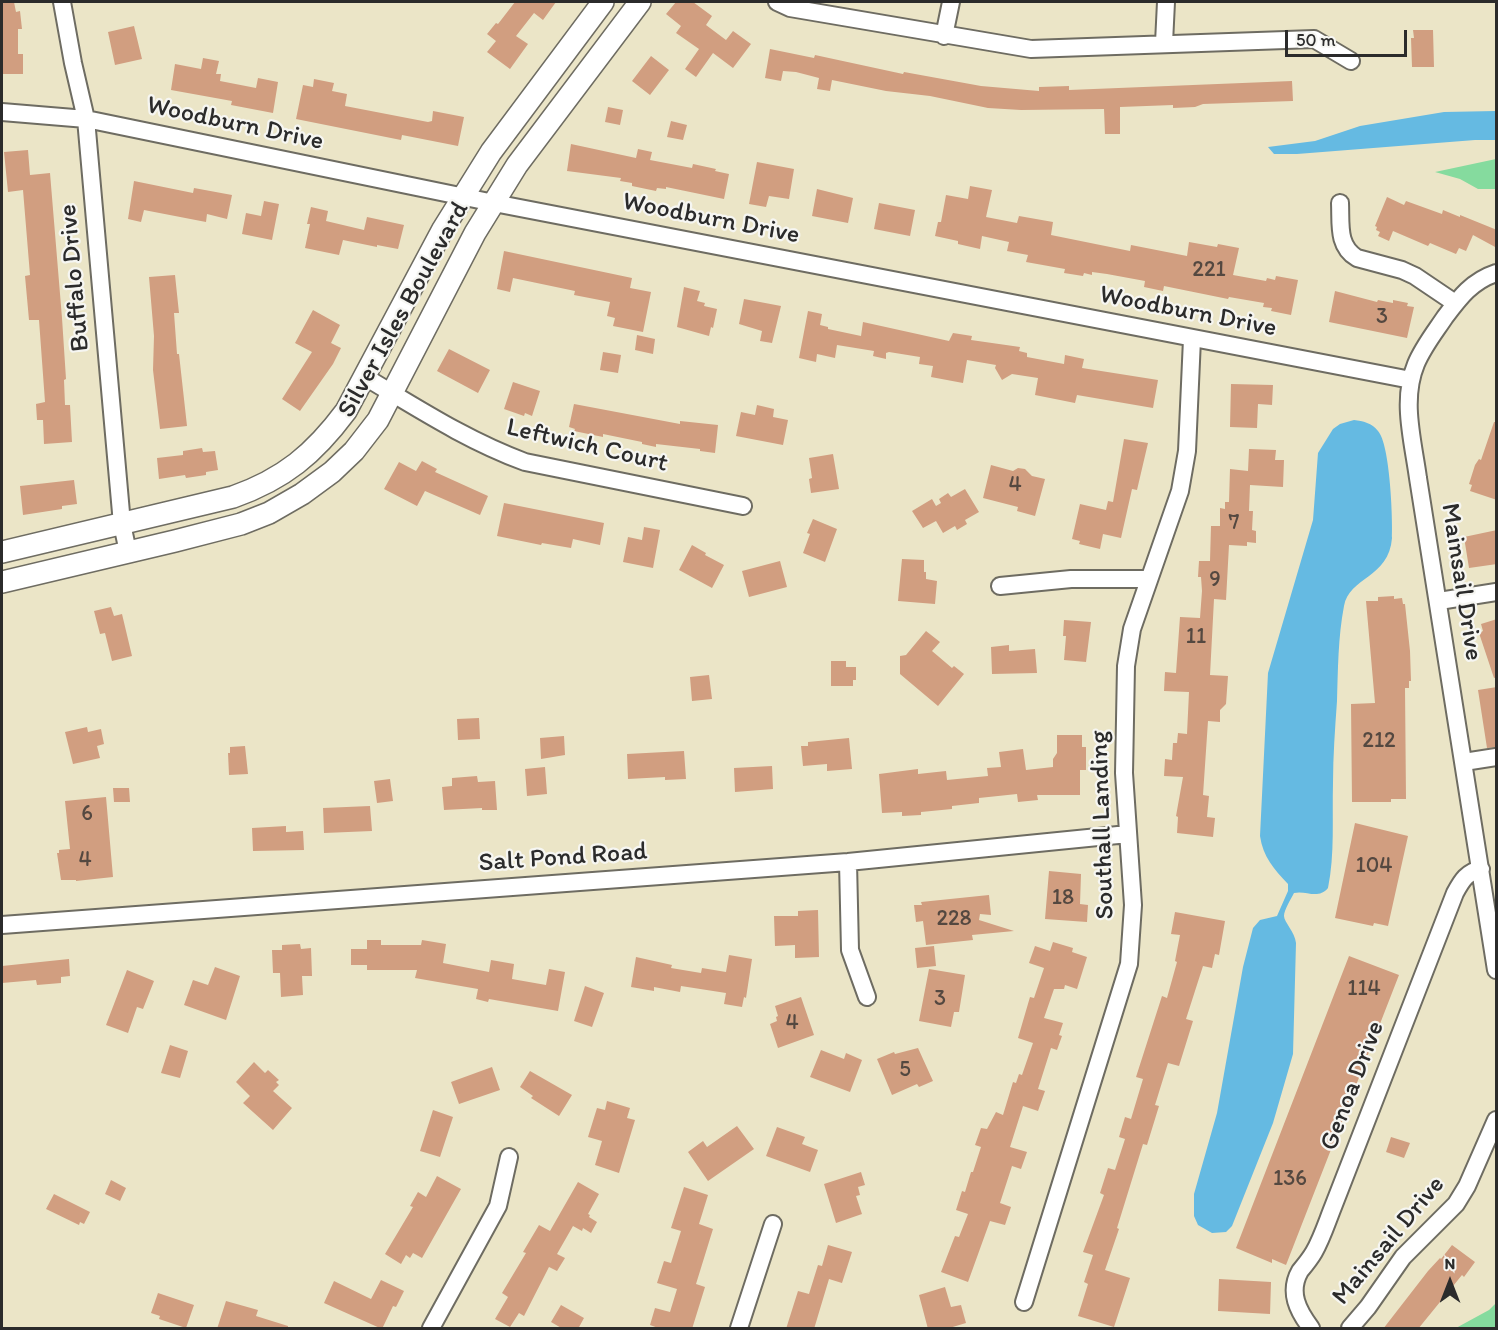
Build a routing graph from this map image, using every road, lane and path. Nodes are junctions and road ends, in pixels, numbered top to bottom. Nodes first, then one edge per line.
1 (62, 2) edge
2 (603, 2) edge
3 (640, 2) edge
4 (777, 2) edge
5 (951, 2) edge
6 (1166, 2) edge
7 (944, 36) junction
8 (1164, 44) junction
9 (1351, 61) dead end
10 (2, 112) edge
11 (86, 119) junction
12 (464, 197) junction
13 (494, 203) junction
14 (1340, 203) dead end
15 (1497, 273) edge
16 (1455, 303) junction
17 (1192, 339) junction
18 (365, 377) junction
19 (1410, 380) junction
20 (392, 393) junction
21 (743, 507) dead end
22 (122, 524) junction
23 (2, 552) edge
24 (128, 552) junction
25 (1149, 579) junction
26 (2, 582) edge
27 (1000, 586) dead end
28 (1497, 591) edge
29 (1439, 601) junction
30 (1497, 757) edge
31 (1464, 762) junction
32 (1128, 834) junction
33 (848, 862) junction
34 (1481, 869) junction
35 (1492, 909) edge
36 (2, 925) edge
37 (1497, 970) edge
38 (867, 997) dead end
39 (1497, 1120) edge
40 (509, 1157) dead end
41 (773, 1224) dead end
42 (1024, 1302) dead end
43 (431, 1329) edge
44 (739, 1329) edge
45 (1311, 1329) edge
46 (1350, 1329) edge

1 - 11 street, Buffalo Drive
2 - 12 street, Silver Isles Boulevard
3 - 13 street, Silver Isles Boulevard
4 - 7 street
5 - 7 street
6 - 8 street
7 - 8 street
8 - 9 street
10 - 11 street, Woodburn Drive
11 - 12 street, Woodburn Drive
11 - 22 street, Buffalo Drive
12 - 13 street, Woodburn Drive
12 - 18 street, Silver Isles Boulevard
13 - 17 street, Woodburn Drive
13 - 20 street, Silver Isles Boulevard
14 - 16 street
15 - 16 street, Mainsail Drive
16 - 19 street, Mainsail Drive
17 - 19 street, Woodburn Drive
17 - 25 street, Southall Landing
18 - 20 street, Leftwich Court
18 - 22 street, Silver Isles Boulevard
19 - 29 street, Mainsail Drive
20 - 21 street, Leftwich Court
20 - 24 street, Silver Isles Boulevard
22 - 23 street, Silver Isles Boulevard
22 - 24 street, Buffalo Drive
24 - 26 street, Silver Isles Boulevard
25 - 27 street
25 - 32 street, Southall Landing
28 - 29 street
29 - 31 street, Mainsail Drive
30 - 31 street
31 - 34 street, Mainsail Drive
32 - 33 street, Salt Pond Road
32 - 42 street, Southall Landing
33 - 36 street, Salt Pond Road
33 - 38 street
34 - 35 street, Mainsail Drive
34 - 45 street, Genoa Drive
35 - 37 street, Mainsail Drive
39 - 46 street, Mainsail Drive
40 - 43 street
41 - 44 street

